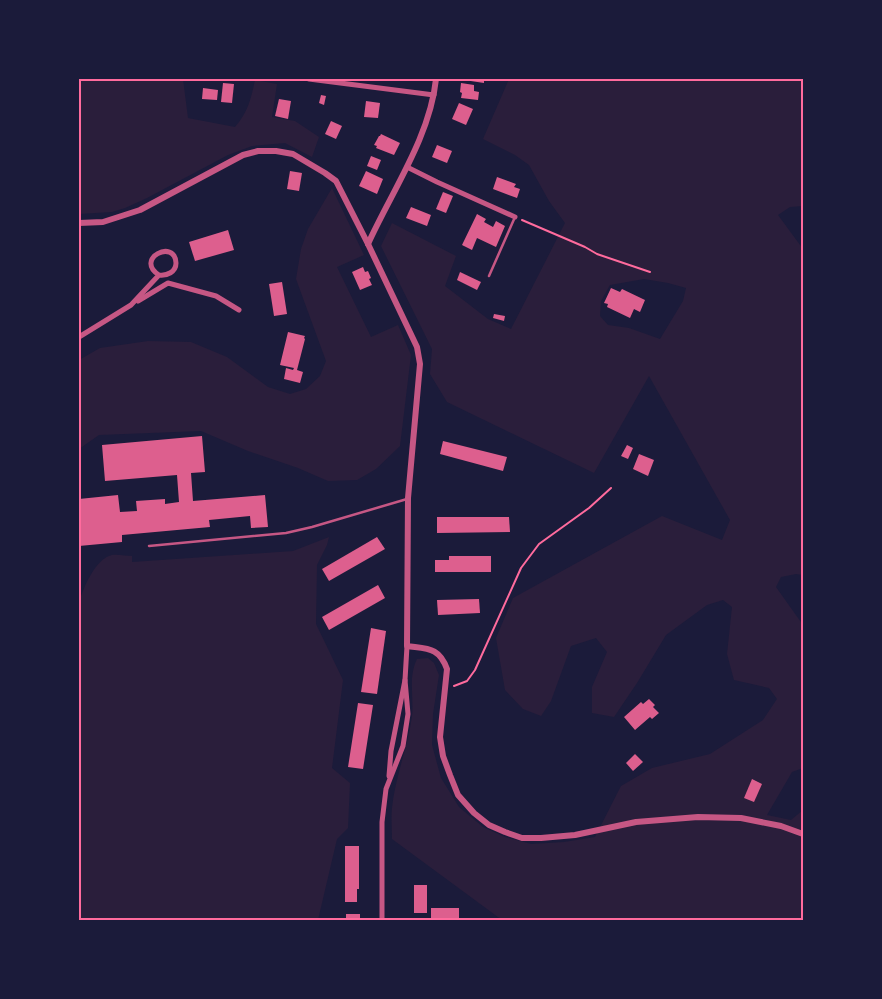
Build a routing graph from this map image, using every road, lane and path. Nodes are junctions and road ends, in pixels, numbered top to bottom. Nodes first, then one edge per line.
1 (308, 79) edge
2 (436, 79) edge
3 (434, 95) junction
4 (407, 167) junction
5 (515, 217) junction
6 (79, 223) edge
7 (368, 244) junction
8 (650, 272) dead end
9 (159, 275) junction
10 (489, 276) dead end
11 (131, 305) junction
12 (239, 310) dead end
13 (79, 337) edge
14 (611, 488) dead end
15 (408, 498) junction
16 (149, 546) dead end
17 (407, 646) junction
18 (405, 680) junction
19 (444, 690) junction
20 (388, 782) junction
21 (803, 834) edge
22 (382, 920) edge

1 - 3 street
2 - 3 street
3 - 4 street
4 - 5 street
4 - 7 street
5 - 8 path
5 - 10 lane
6 - 7 street
7 - 15 street
9 - 9 street
9 - 11 street
11 - 12 street
11 - 13 street
14 - 19 path
15 - 16 lane
15 - 17 street
17 - 18 street
17 - 19 street
18 - 20 street
18 - 20 street
19 - 21 street
20 - 22 street

